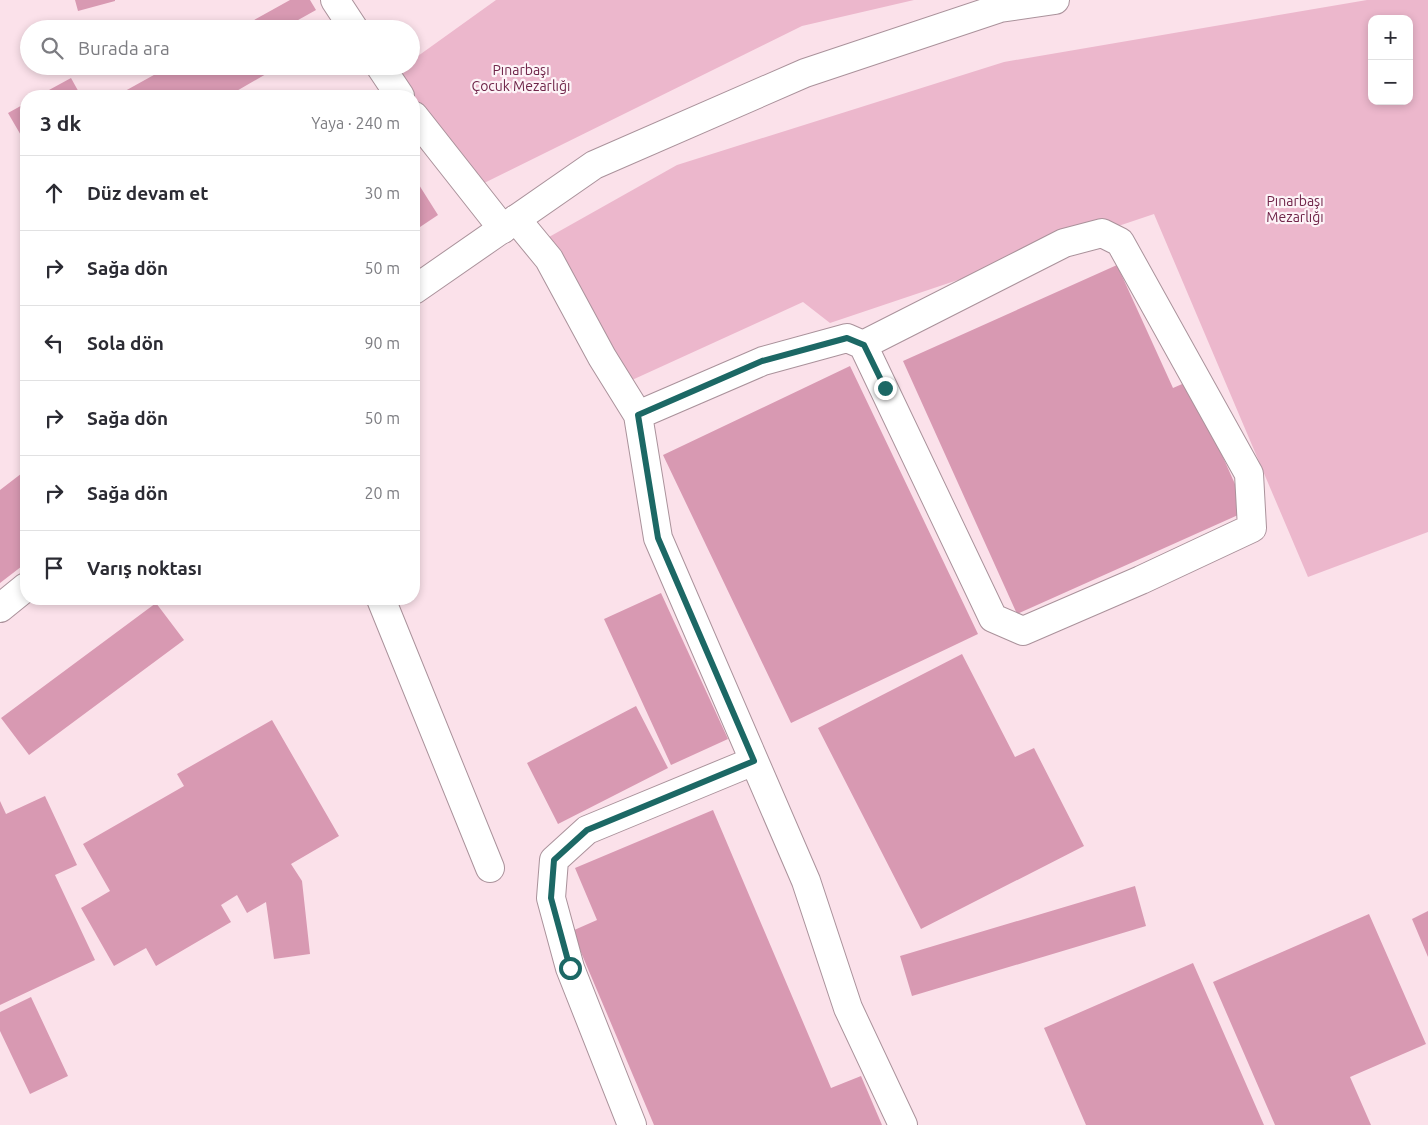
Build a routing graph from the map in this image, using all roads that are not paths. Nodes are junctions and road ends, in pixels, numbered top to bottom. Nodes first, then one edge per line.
1 (335, 0) edge
2 (1055, 0) edge
3 (348, 20) edge
4 (386, 75) edge
5 (396, 90) edge
6 (420, 123) edge
7 (509, 224) junction
8 (420, 286) edge
9 (864, 345) junction
10 (638, 415) junction
11 (20, 592) edge
12 (383, 605) edge
13 (0, 608) edge
14 (754, 761) junction
15 (490, 868) dead end
16 (632, 1125) edge
17 (903, 1125) edge

1 - 3 street
2 - 7 street
4 - 5 street
6 - 7 street
7 - 8 street
7 - 10 street
9 - 9 street
9 - 10 street
10 - 14 street
11 - 13 street
12 - 15 street
14 - 16 street
14 - 17 street

